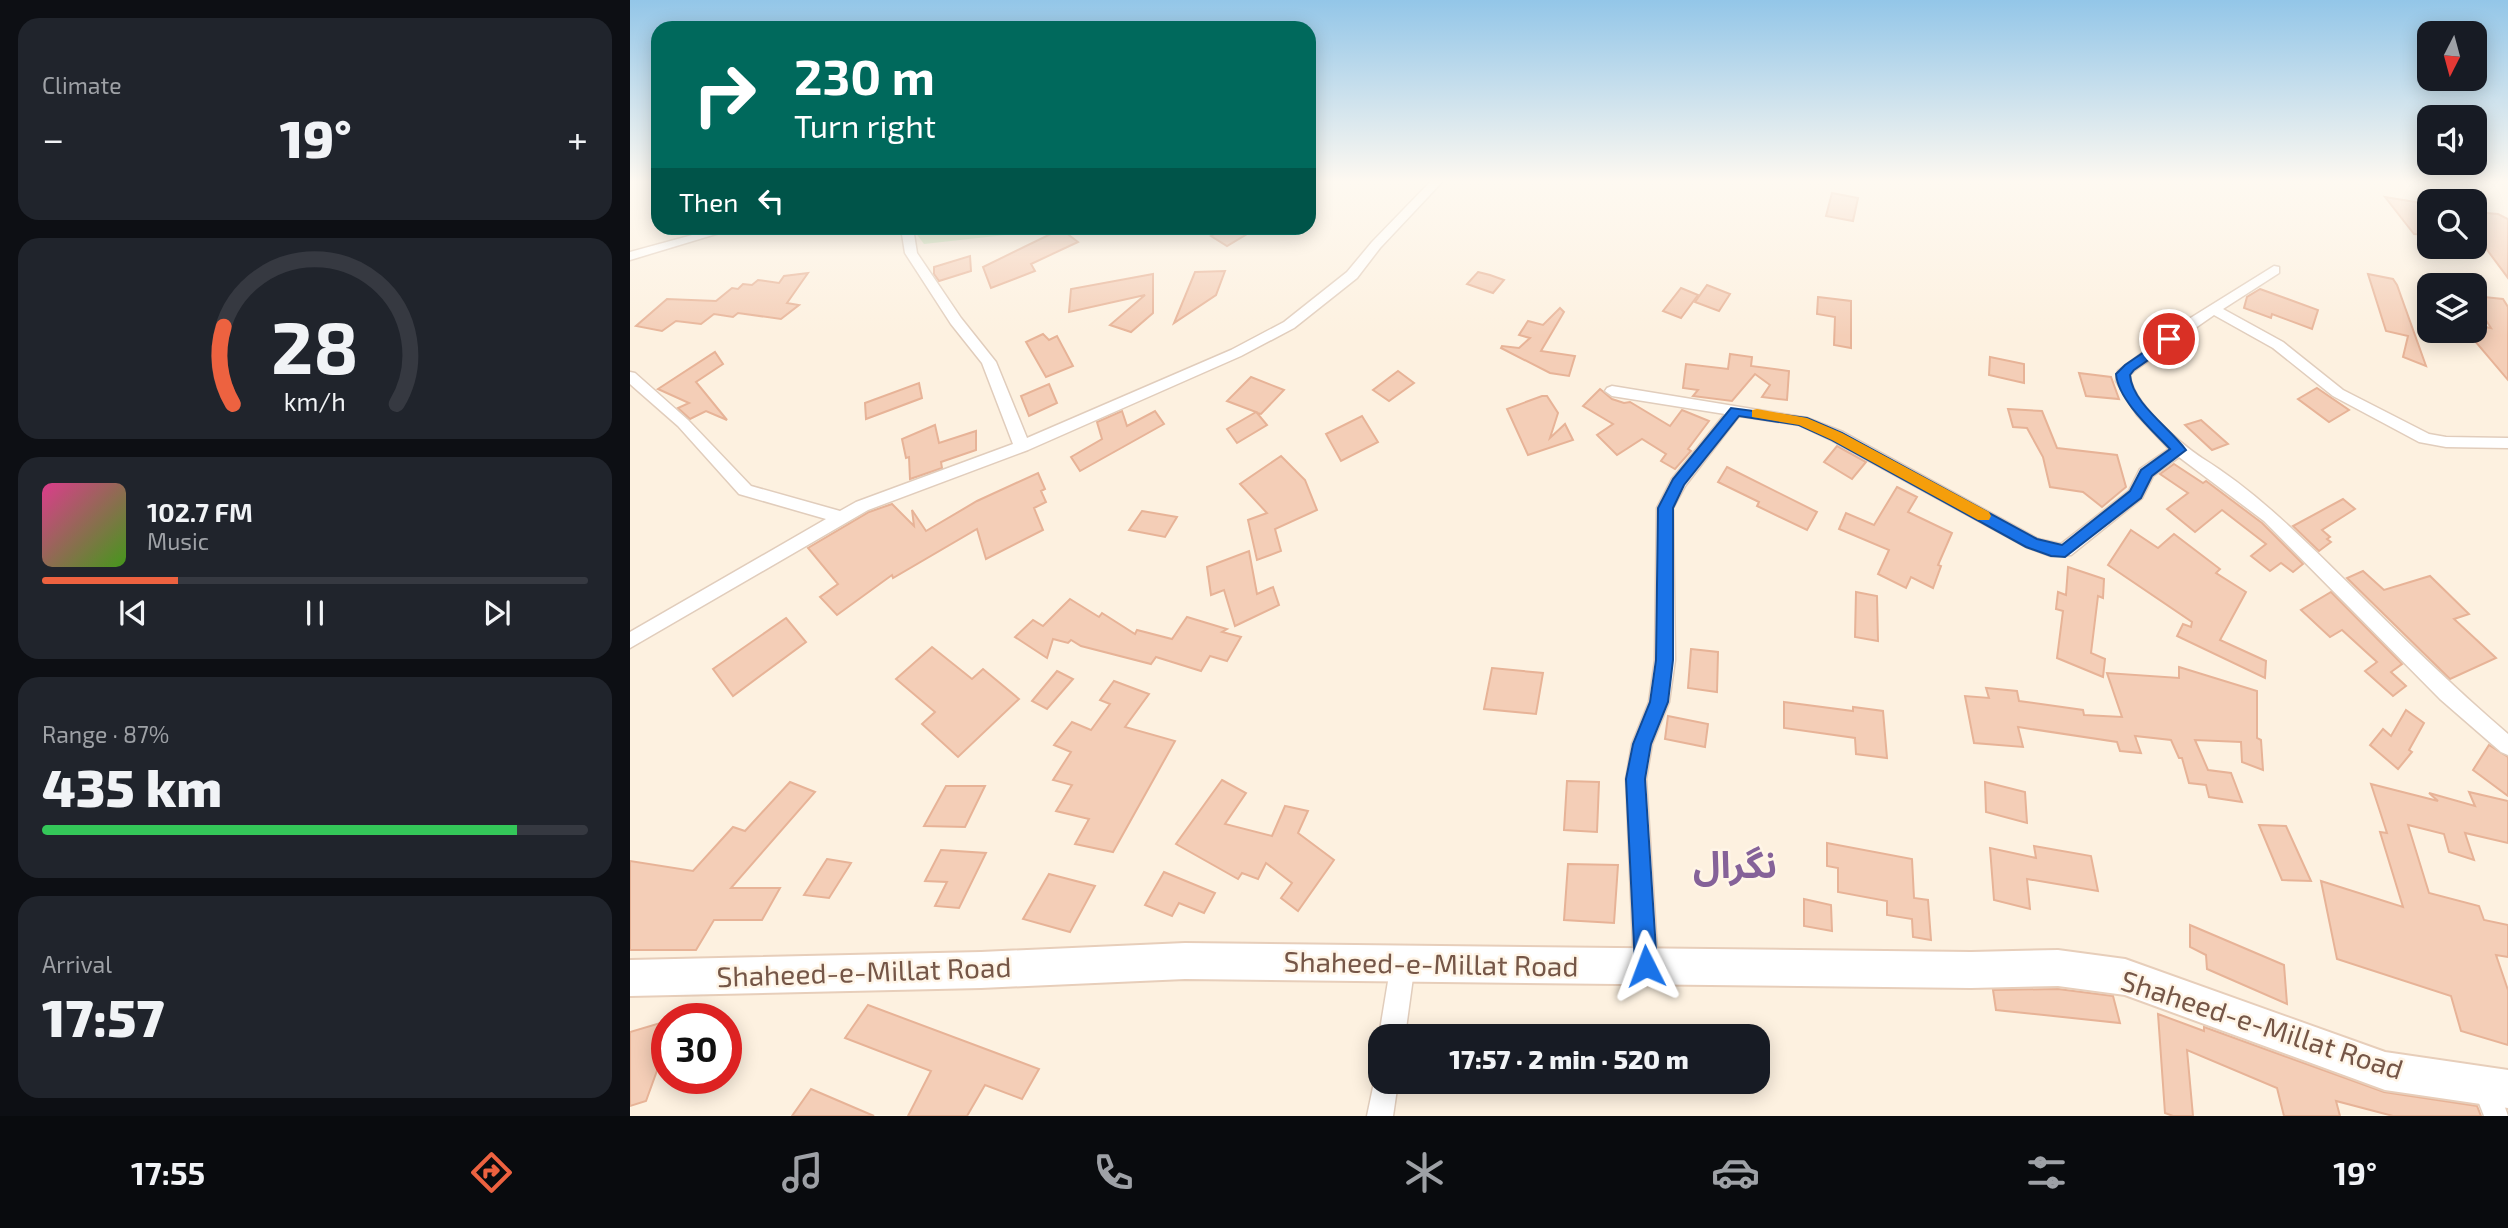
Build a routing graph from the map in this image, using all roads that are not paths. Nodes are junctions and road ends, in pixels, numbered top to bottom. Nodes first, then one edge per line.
1 (1388, 232) edge
2 (705, 235) edge
3 (908, 235) edge
4 (630, 256) edge
5 (2274, 270) dead end
6 (2213, 309) junction
7 (630, 376) edge
8 (1612, 391) dead end
9 (1735, 411) junction
10 (2508, 443) edge
11 (1022, 446) junction
12 (2179, 450) junction
13 (840, 517) junction
14 (630, 641) edge
15 (2508, 746) edge
16 (1403, 963) junction
17 (1646, 966) junction
18 (630, 978) edge
19 (1394, 1024) edge
20 (1383, 1094) edge
21 (2497, 1097) edge
22 (1380, 1116) edge

1 - 11 street
2 - 4 street
3 - 11 street
5 - 6 street
6 - 10 street
6 - 12 street
7 - 13 street
8 - 9 street
9 - 12 street
9 - 17 street
11 - 13 street
12 - 15 street
13 - 14 street
16 - 17 main road, Shaheed-e-Millat Road
16 - 18 main road, Shaheed-e-Millat Road
16 - 19 street
17 - 21 main road, Shaheed-e-Millat Road
20 - 22 street

